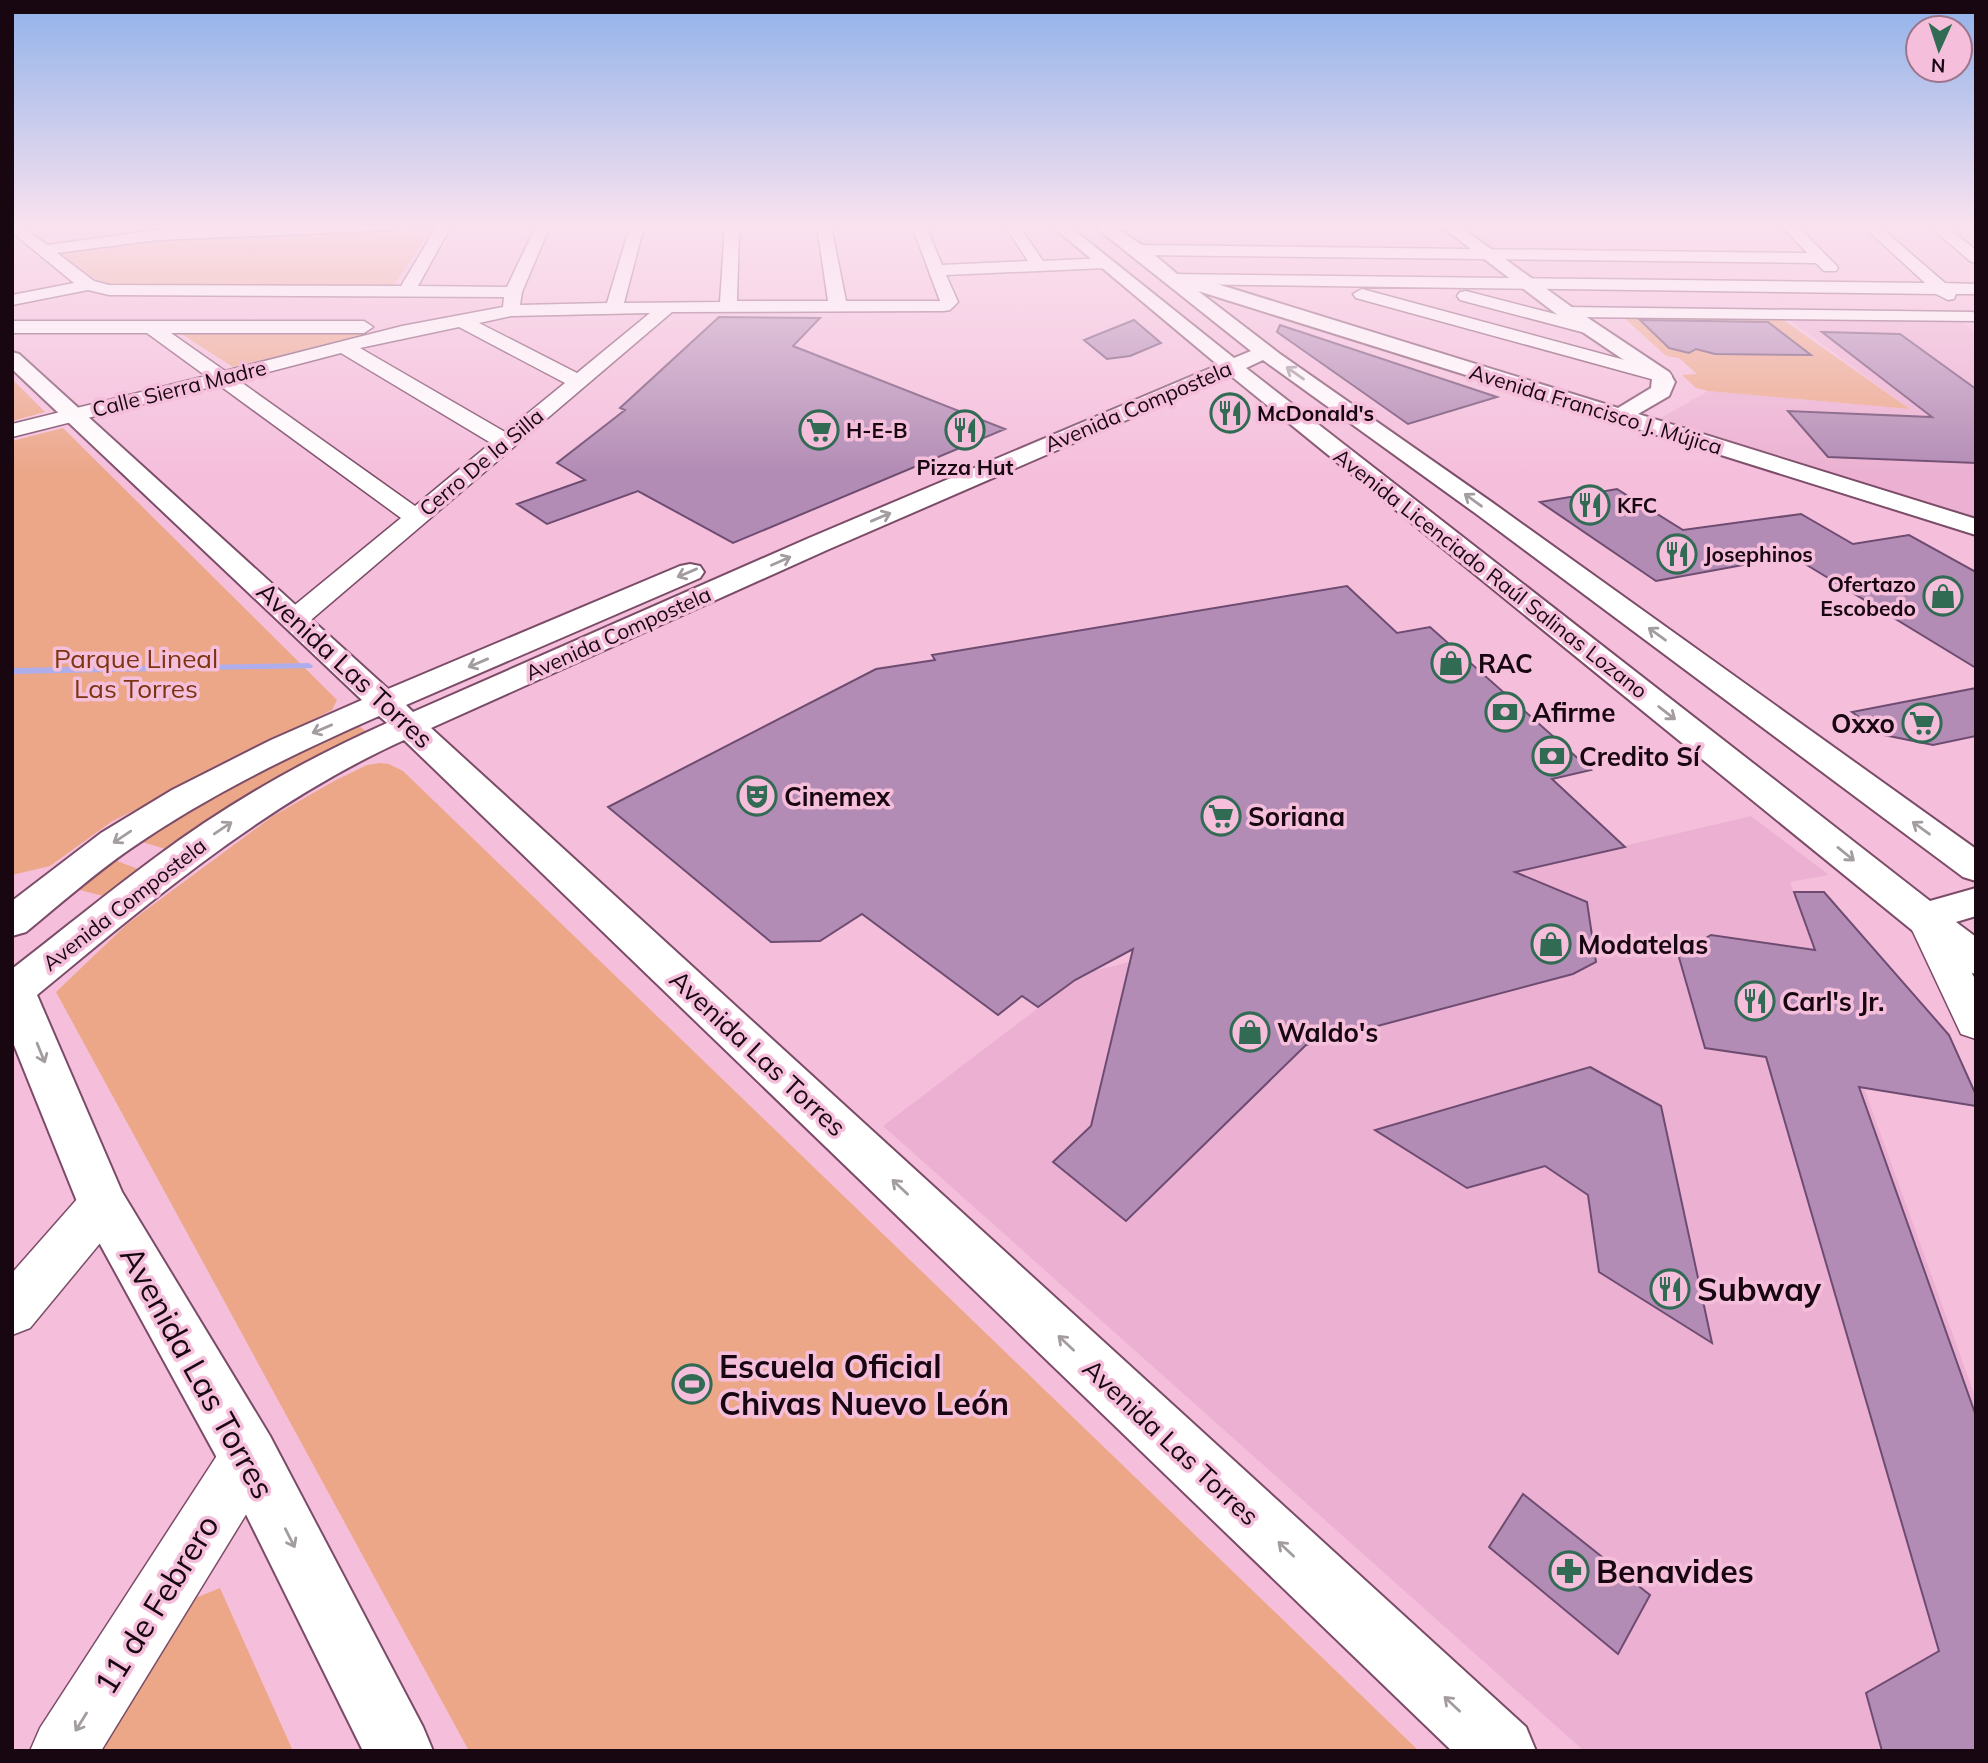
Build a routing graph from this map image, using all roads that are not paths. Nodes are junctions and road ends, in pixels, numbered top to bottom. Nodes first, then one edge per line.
1 (492, 308) edge
2 (666, 308) edge
3 (1161, 308) edge
4 (1208, 308) edge
5 (1277, 308) edge
6 (1414, 308) edge
7 (1513, 308) edge
8 (1561, 308) edge
9 (1566, 312) junction
10 (1974, 318) edge
11 (460, 320) junction
12 (424, 326) junction
13 (12, 327) edge
14 (153, 328) junction
15 (1590, 329) junction
16 (343, 346) junction
17 (1257, 346) junction
18 (12, 358) edge
19 (1223, 359) junction
20 (1662, 376) junction
21 (220, 377) junction
22 (577, 381) junction
23 (74, 415) junction
24 (1620, 416) junction
25 (12, 431) edge
26 (505, 442) junction
27 (982, 450) junction
28 (1011, 461) junction
29 (415, 517) junction
30 (1976, 527) edge
31 (803, 533) junction
32 (718, 560) dead end
33 (295, 619) junction
34 (397, 714) junction
35 (1976, 868) edge
36 (1976, 902) edge
37 (1925, 917) junction
38 (12, 922) edge
39 (1976, 959) edge
40 (13, 990) edge
41 (1976, 1023) edge
42 (103, 1204) junction
43 (12, 1311) edge
44 (249, 1457) junction
45 (63, 1751) edge
46 (399, 1751) edge
47 (1502, 1751) edge

1 - 11 street, Calle Sierra Madre
2 - 22 street, Cerro De la Silla
3 - 19 street, Avenida Licenciado Raúl Salinas Lozano
4 - 17 street, Avenida Licenciado Raúl Salinas Lozano
5 - 24 street, Avenida Francisco J. Mújica
6 - 20 street
7 - 15 street
8 - 9 street
9 - 10 street
9 - 15 street
11 - 12 street, Calle Sierra Madre
11 - 22 street
12 - 14 street
12 - 16 street, Calle Sierra Madre
13 - 14 street
14 - 21 street
15 - 20 street
16 - 21 street, Calle Sierra Madre
16 - 26 street
17 - 19 street, Avenida Compostela
35 -> 17 street, Avenida Licenciado Raúl Salinas Lozano
18 - 23 street, Avenida Las Torres
19 - 27 street, Avenida Compostela
19 - 28 street, Avenida Compostela
19 -> 37 street, Avenida Licenciado Raúl Salinas Lozano
20 - 24 street
21 - 23 street, Calle Sierra Madre
21 - 29 street
22 - 26 street, Cerro De la Silla
23 - 25 street, Calle Sierra Madre
23 - 33 street, Avenida Las Torres
24 - 30 street, Avenida Francisco J. Mújica
26 - 29 street, Cerro De la Silla
27 - 28 street
27 - 31 street, Avenida Compostela
31 -> 28 street, Avenida Compostela
29 - 33 street, Cerro De la Silla
34 -> 31 street, Avenida Compostela
32 -> 34 street, Avenida Compostela
33 - 34 street, Avenida Las Torres
34 -> 38 street, Avenida Compostela
40 -> 34 street, Avenida Compostela
47 -> 34 street, Avenida Las Torres
36 - 37 street
37 - 39 street, Avenida Licenciado Raúl Salinas Lozano
37 - 41 street
40 -> 42 street, Avenida Las Torres
42 - 43 street
42 - 44 street, Avenida Las Torres
44 -> 45 street, 11 de Febrero
44 -> 46 street, Avenida Las Torres

